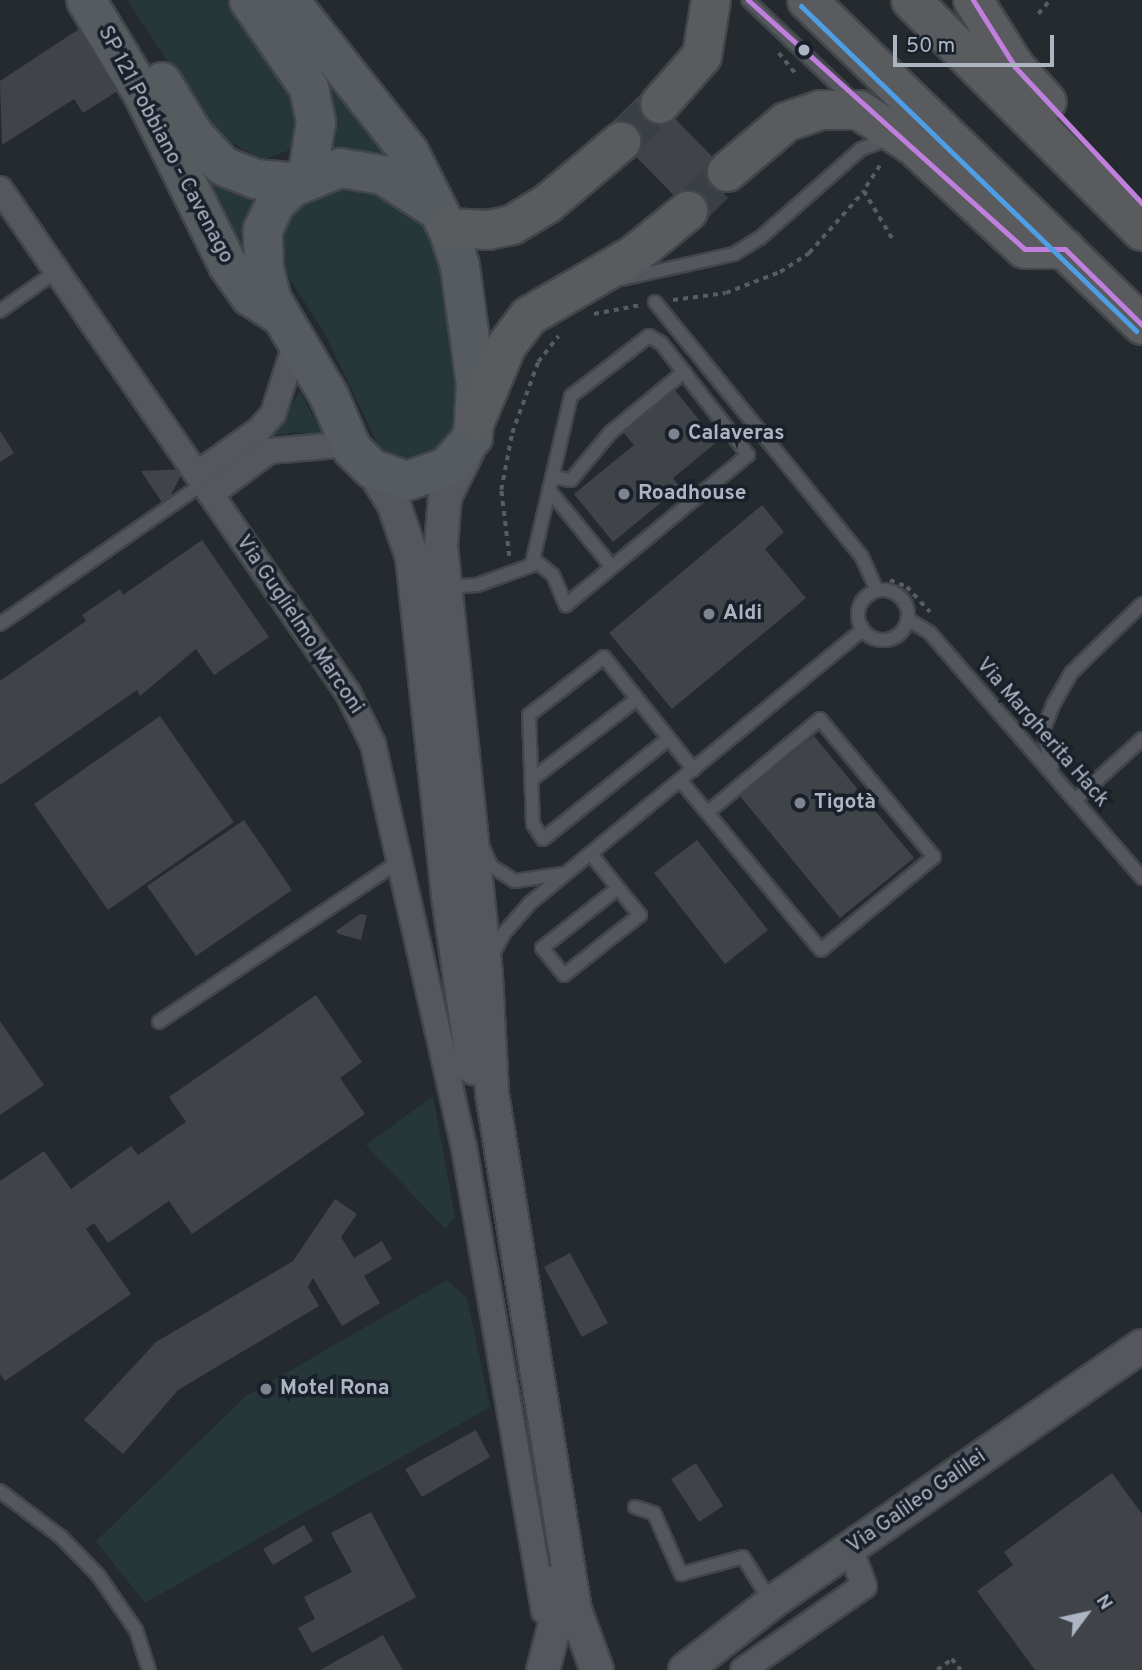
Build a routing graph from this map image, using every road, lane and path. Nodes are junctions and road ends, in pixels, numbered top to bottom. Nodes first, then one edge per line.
1 (86, 0) edge
2 (111, 0) edge
3 (249, 0) edge
4 (289, 0) edge
5 (711, 0) edge
6 (748, 0) edge
7 (807, 0) edge
8 (911, 0) edge
9 (973, 0) edge
10 (988, 0) edge
11 (1050, 0) edge
12 (1038, 13) dead end
13 (1015, 67) junction
14 (660, 104) tunnel mouth
15 (868, 113) junction
16 (621, 142) tunnel mouth
17 (914, 146) junction
18 (880, 166) dead end
19 (727, 172) tunnel mouth
20 (303, 181) junction
21 (0, 189) edge
22 (1142, 203) edge
23 (688, 211) tunnel mouth
24 (442, 219) junction
25 (1142, 231) edge
26 (892, 238) dead end
27 (1065, 249) junction
28 (57, 271) junction
29 (567, 291) junction
30 (654, 302) dead end
31 (0, 311) edge
32 (1142, 325) edge
33 (287, 328) junction
34 (684, 372) junction
35 (474, 431) junction
36 (361, 456) junction
37 (551, 483) junction
38 (204, 484) junction
39 (532, 564) junction
40 (612, 567) junction
41 (445, 587) junction
42 (877, 590) junction
43 (1142, 604) edge
44 (907, 619) junction
45 (0, 624) edge
46 (863, 629) junction
47 (636, 699) junction
48 (668, 739) junction
49 (1142, 739) edge
50 (694, 770) junction
51 (531, 780) junction
52 (1058, 780) junction
53 (681, 781) junction
54 (1075, 800) junction
55 (708, 812) junction
56 (470, 819) junction
57 (592, 854) junction
58 (398, 862) junction
59 (572, 870) junction
60 (1142, 878) edge
61 (618, 888) junction
62 (486, 975) junction
63 (159, 1022) dead end
64 (1142, 1346) edge
65 (0, 1491) edge
66 (635, 1507) dead end
67 (850, 1548) junction
68 (771, 1603) junction
69 (689, 1665) edge
70 (149, 1670) edge
71 (535, 1670) edge
72 (543, 1670) edge
73 (597, 1670) edge
74 (663, 1670) edge
75 (743, 1670) edge
76 (937, 1670) edge
77 (961, 1670) edge

1 - 33 main road, SP 121 Pobbiano - Cavenago
2 - 20 main road, SP 121 Pobbiano - Cavenago
3 - 20 main road
4 - 24 main road
5 - 14 highway
6 - 15 lane
7 - 27 highway
8 - 25 highway
9 - 13 highway
10 - 13 highway
11 - 12 path
13 - 22 highway
15 - 17 highway
15 - 19 highway
16 - 24 highway
17 - 27 highway
17 - 29 lane
18 - 26 path
20 - 24 main road
20 - 33 main road
21 - 28 street, Via Guglielmo Marconi
23 - 29 highway
24 - 35 main road
27 - 32 highway
28 - 31 lane
28 - 38 street, Via Guglielmo Marconi
29 - 35 highway
30 - 42 lane
33 - 36 main road
33 - 38 street
34 - 37 lane
34 - 37 lane
34 - 40 lane
35 - 36 main road
35 - 41 street
36 - 38 street
36 - 72 street
37 - 39 lane
37 - 40 lane
38 - 45 lane
38 - 58 street, Via Guglielmo Marconi
39 - 40 lane
39 - 41 lane
41 - 56 street
42 - 44 lane
42 - 46 lane
43 - 52 lane
44 - 46 lane
44 - 52 lane, Via Margherita Hack
46 - 50 lane
47 - 48 lane
47 - 51 lane
47 - 51 lane
48 - 50 lane
48 - 51 lane
49 - 54 lane
50 - 53 lane
52 - 54 lane, Via Margherita Hack
53 - 55 lane
53 - 57 lane
54 - 60 lane, Via Margherita Hack
55 - 55 lane
56 - 59 lane
56 - 62 street
57 - 59 lane
57 - 61 lane
58 - 63 lane
58 - 71 street, Via Guglielmo Marconi
59 - 62 lane
61 - 61 lane
62 - 73 street
64 - 67 street, Via Galileo Galilei
65 - 70 lane
66 - 68 lane
67 - 68 street, Via Galileo Galilei
67 - 75 street
68 - 69 street, Via Galileo Galilei
69 - 74 street, Via Galileo Galilei
76 - 77 path

